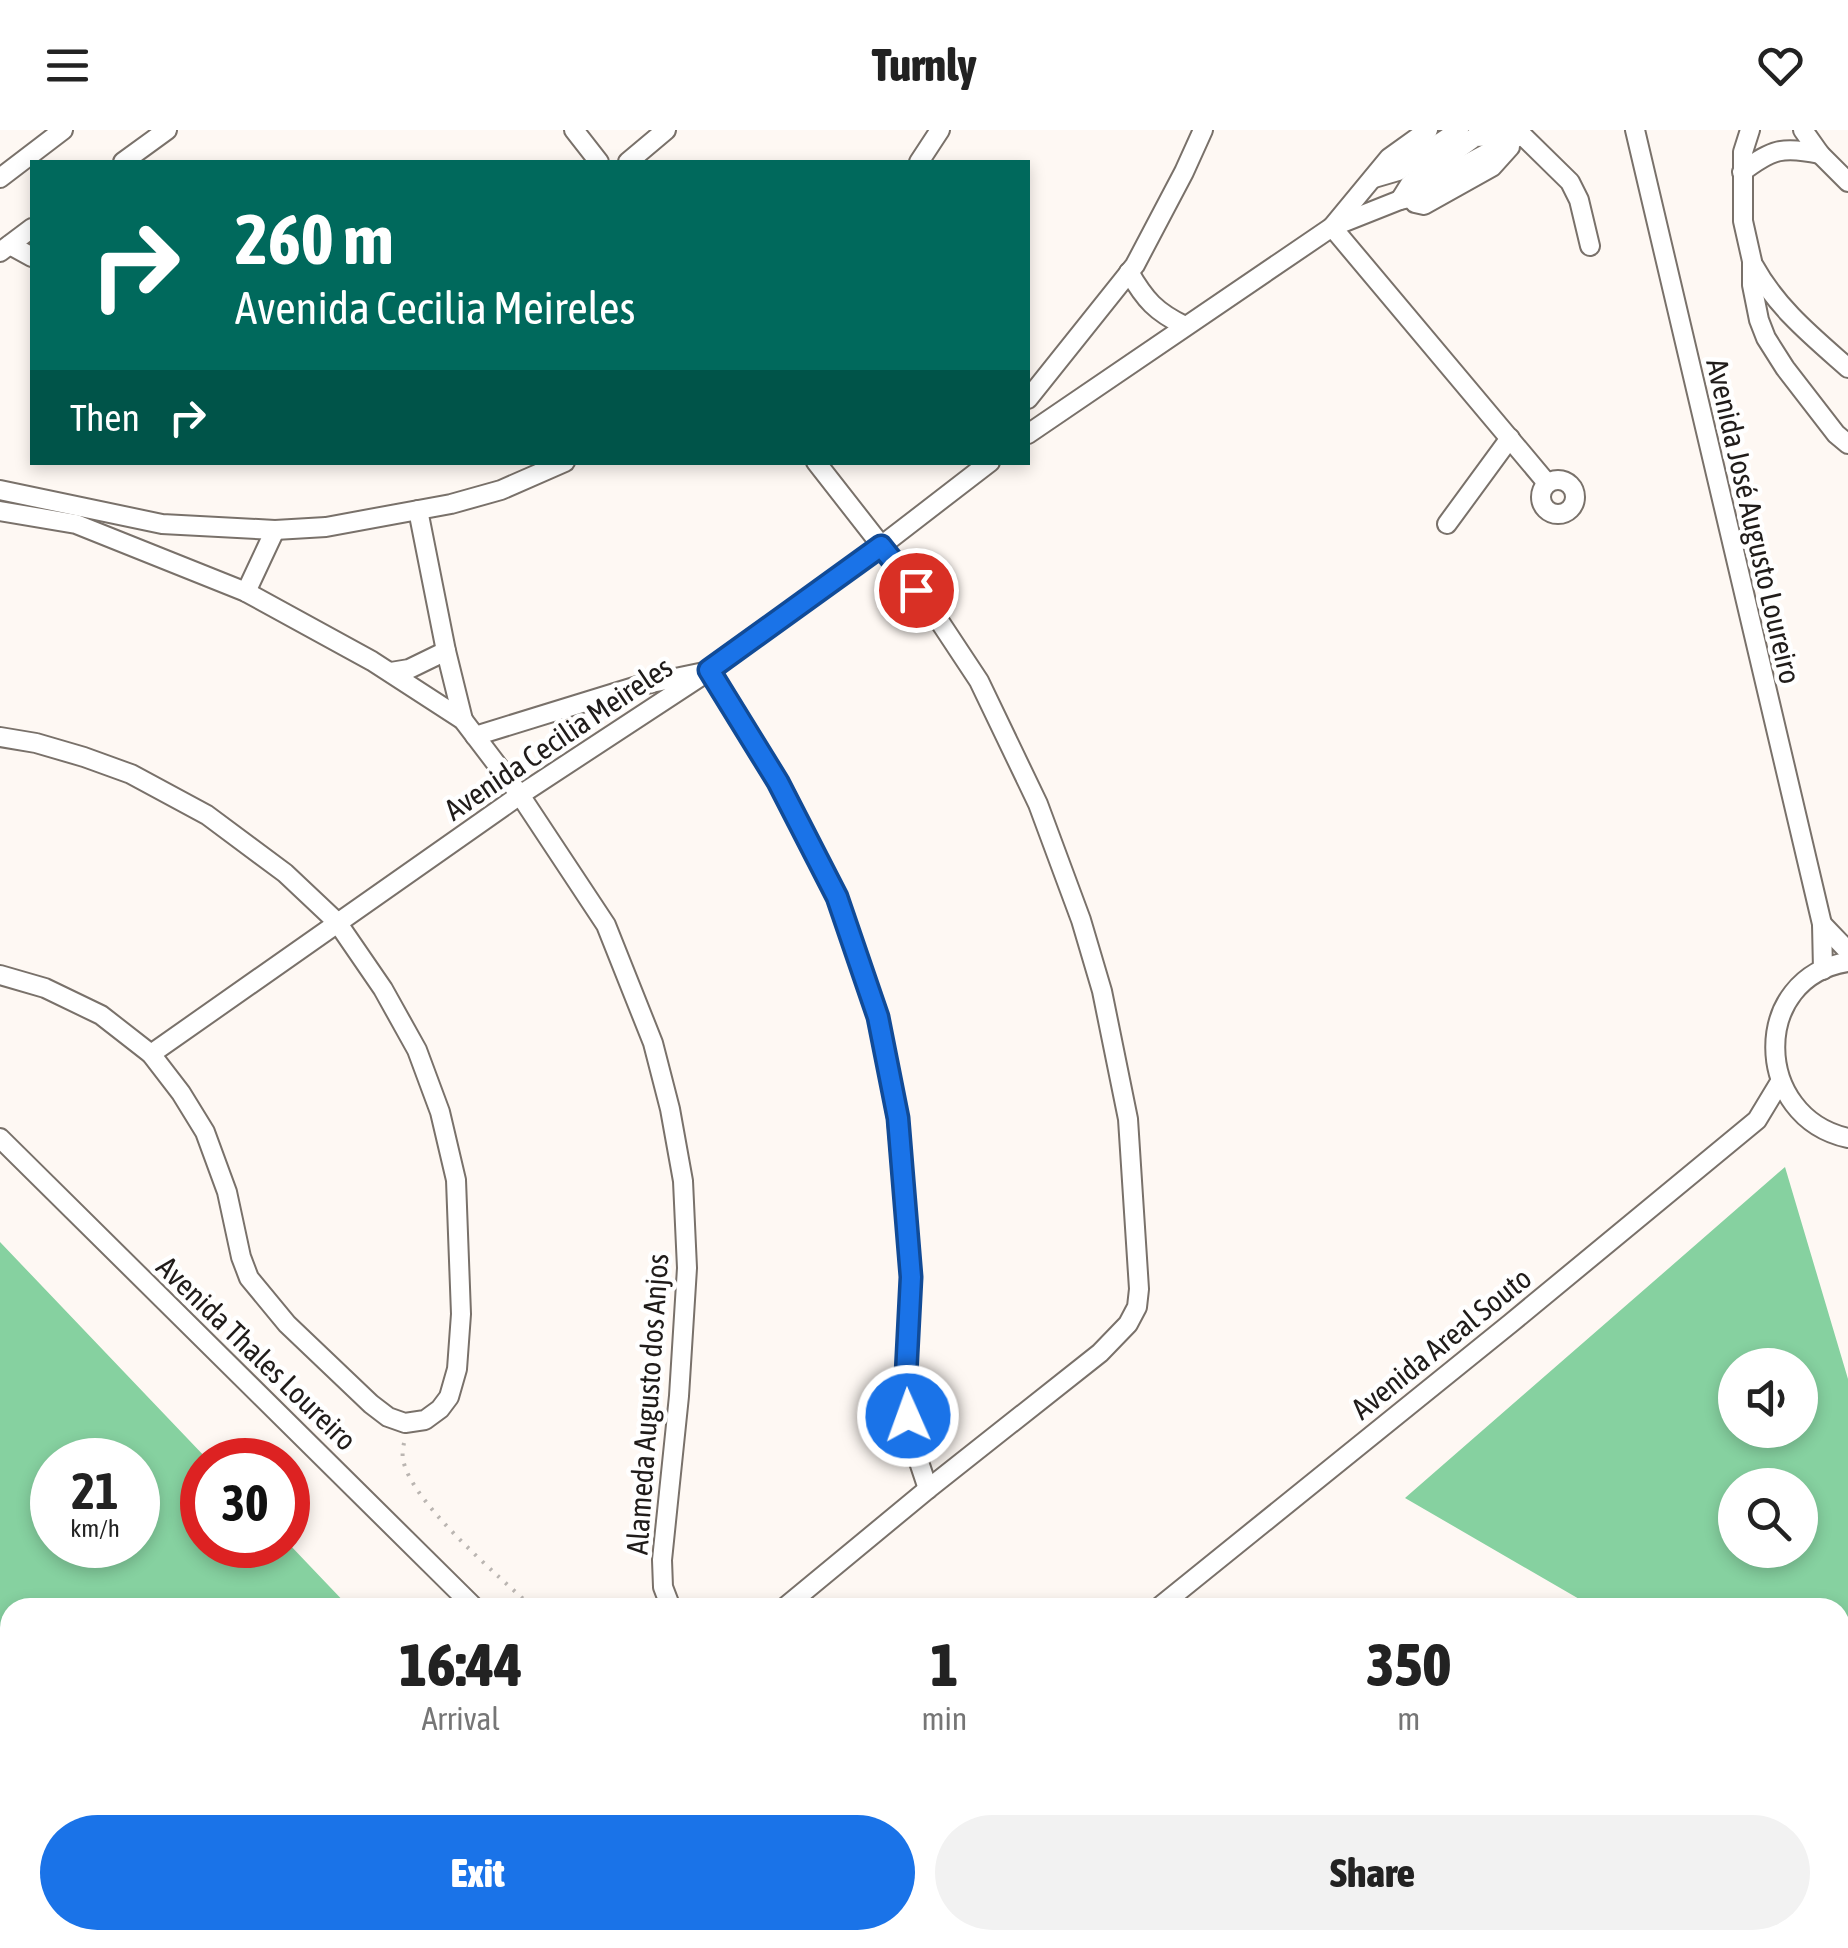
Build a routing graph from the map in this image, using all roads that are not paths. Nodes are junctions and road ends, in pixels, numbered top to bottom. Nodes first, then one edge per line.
1 (63, 130) edge
2 (168, 130) edge
3 (574, 130) edge
4 (666, 130) edge
5 (940, 130) edge
6 (1203, 130) edge
7 (1409, 130) edge
8 (1428, 130) edge
9 (1634, 130) edge
10 (1750, 130) edge
11 (1803, 130) edge
12 (1521, 132) edge
13 (1459, 153) edge
14 (1820, 154) junction
15 (126, 160) edge
16 (598, 160) edge
17 (630, 160) edge
18 (920, 160) edge
19 (1742, 172) junction
20 (0, 178) edge
21 (1374, 178) junction
22 (1848, 182) edge
23 (1400, 200) junction
24 (1332, 227) junction
25 (30, 230) edge
26 (1590, 246) dead end
27 (5, 249) edge
28 (30, 257) edge
29 (1752, 262) junction
30 (1130, 272) junction
31 (1185, 326) junction
32 (1848, 368) edge
33 (1030, 397) edge
34 (1030, 433) edge
35 (1510, 438) junction
36 (1848, 444) edge
37 (558, 465) edge
38 (818, 465) edge
39 (975, 465) edge
40 (986, 465) edge
41 (1548, 484) dead end
42 (0, 490) edge
43 (955, 490) junction
44 (418, 510) junction
45 (0, 511) edge
46 (1447, 524) dead end
47 (276, 530) junction
48 (881, 546) junction
49 (246, 592) junction
50 (446, 651) junction
51 (709, 670) junction
52 (390, 672) junction
53 (464, 720) junction
54 (476, 736) junction
55 (0, 737) edge
56 (520, 796) junction
57 (337, 922) junction
58 (1822, 924) junction
59 (1848, 951) edge
60 (1848, 962) edge
61 (1823, 970) junction
62 (0, 975) edge
63 (151, 1054) junction
64 (1780, 1082) junction
65 (1797, 1110) junction
66 (1757, 1120) junction
67 (0, 1138) edge
68 (1848, 1138) edge
69 (928, 1489) junction
70 (465, 1598) edge
71 (667, 1598) edge
72 (796, 1598) edge
73 (1170, 1598) edge

1 - 20 street
2 - 15 street
3 - 16 street
4 - 17 street
5 - 18 street
6 - 30 street
7 - 21 street
8 - 21 street
9 - 58 street, Avenida José Augusto Loureiro
10 - 19 street
11 - 14 street
12 - 13 street
12 - 13 street
12 - 26 street
13 - 21 street
13 - 23 street
13 - 23 street
14 - 19 street
14 - 22 street
19 - 29 street
21 - 24 street
23 - 24 street
24 - 31 street
24 - 35 street
25 - 27 street
27 - 28 street
29 - 32 street
29 - 36 street
30 - 31 street
30 - 33 street
31 - 34 street
35 - 41 street
35 - 46 street
37 - 44 street
38 - 48 street
39 - 43 street
40 - 43 street, Avenida Cecilia Meireles
42 - 47 street
43 - 48 street, Avenida Cecilia Meireles
44 - 47 street
44 - 50 street, Alameda Augusto dos Anjos
45 - 49 street, Alameda Augusto dos Anjos
47 - 49 street
48 - 51 street, Avenida Cecilia Meireles
48 - 69 street
49 - 52 street, Alameda Augusto dos Anjos
50 - 52 street
50 - 53 street, Alameda Augusto dos Anjos
51 - 54 street
51 - 56 street, Avenida Cecilia Meireles
51 - 69 street
52 - 53 street, Alameda Augusto dos Anjos
53 - 54 street, Alameda Augusto dos Anjos
54 - 56 street, Alameda Augusto dos Anjos
55 - 57 street
56 - 57 street, Avenida Cecilia Meireles
56 - 71 street, Alameda Augusto dos Anjos
57 - 63 street, Avenida Cecilia Meireles
57 - 63 street
58 - 59 street
58 - 61 street, Avenida José Augusto Loureiro
60 - 61 street
61 - 64 street
62 - 63 street
64 - 65 street
64 - 66 street, Avenida Areal Souto
65 - 66 street, Avenida Areal Souto
65 - 68 street
66 - 73 street, Avenida Areal Souto
67 - 70 street, Avenida Thales Loureiro
69 - 72 street

